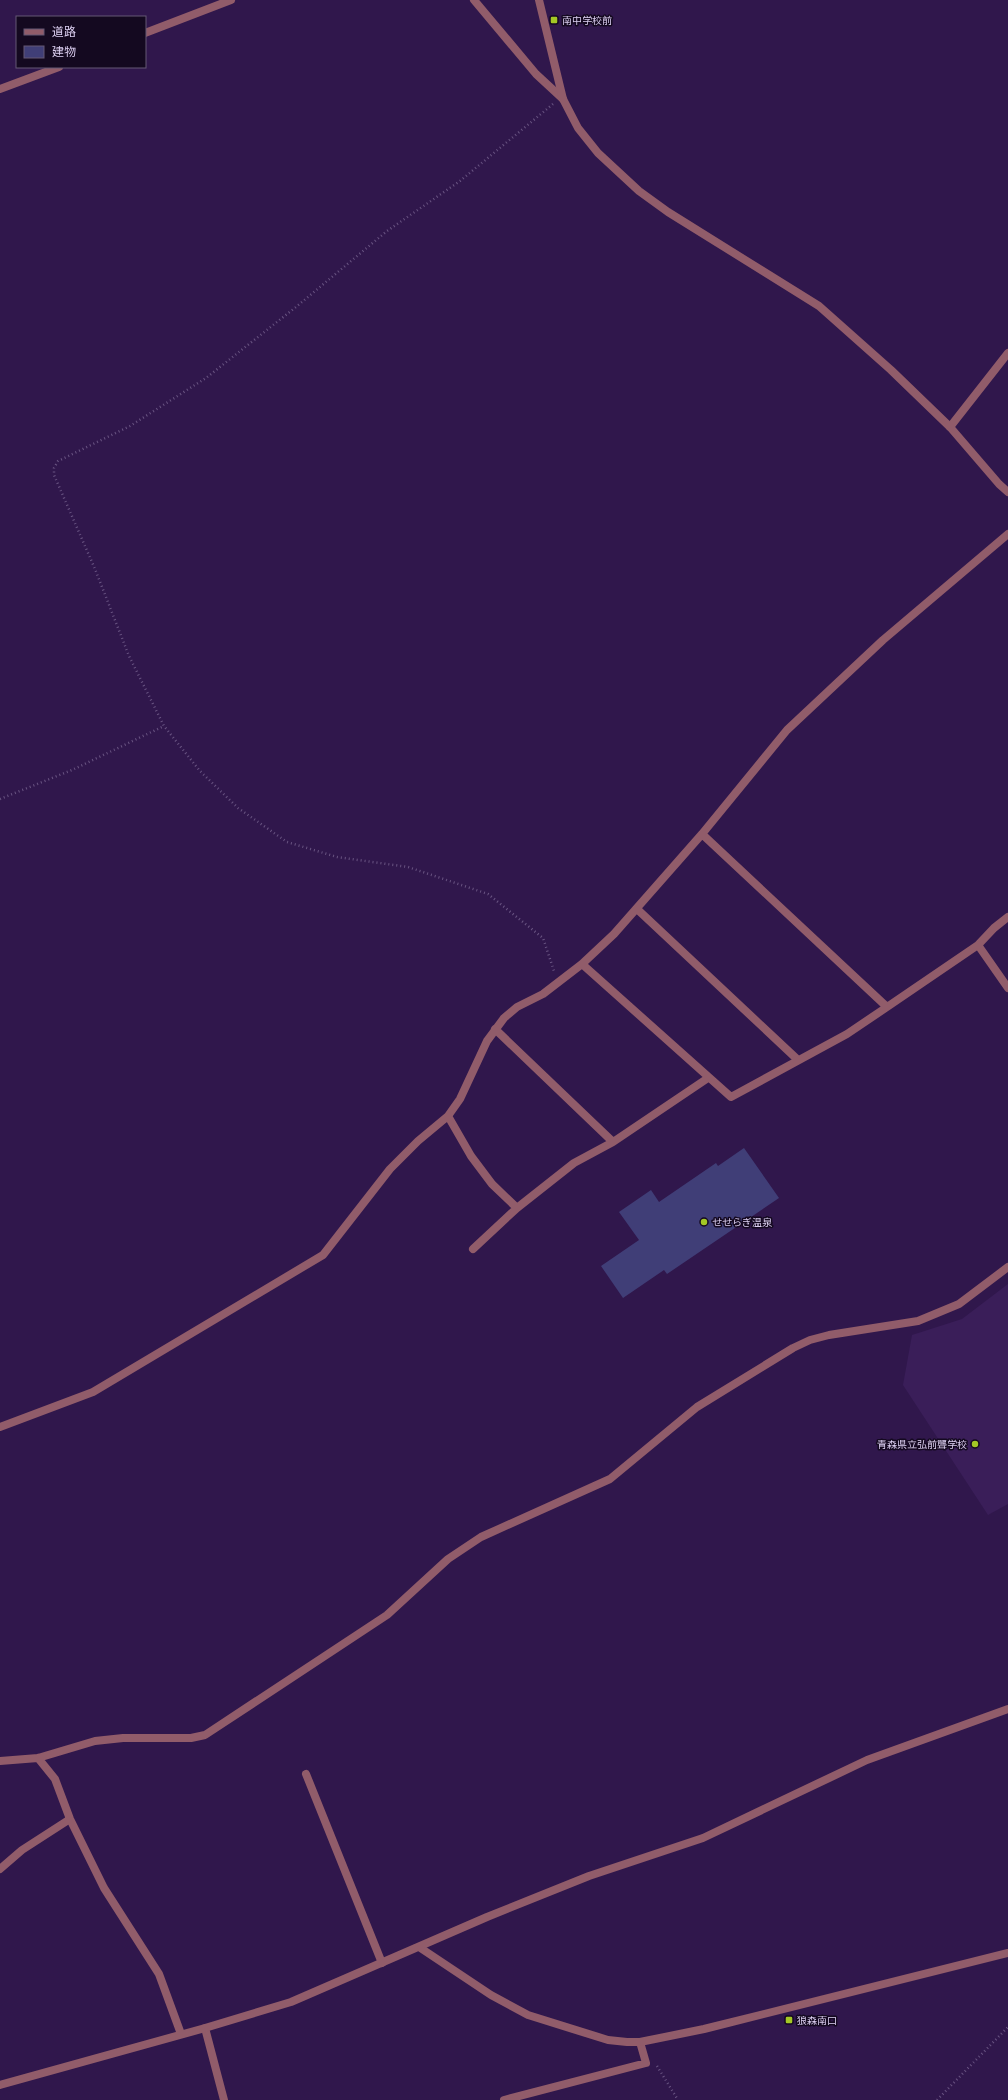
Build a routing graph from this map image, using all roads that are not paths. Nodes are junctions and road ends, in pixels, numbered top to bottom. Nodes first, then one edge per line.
1 (231, 0) edge
2 (474, 0) edge
3 (539, 0) edge
4 (146, 34) edge
5 (56, 68) edge
6 (0, 89) edge
7 (564, 99) junction
8 (1008, 353) edge
9 (950, 427) junction
10 (1008, 492) edge
11 (1008, 534) edge
12 (702, 834) junction
13 (637, 909) junction
14 (1008, 917) edge
15 (978, 945) junction
16 (582, 964) junction
17 (1008, 988) edge
18 (887, 1007) junction
19 (495, 1029) junction
20 (798, 1060) junction
21 (708, 1078) junction
22 (448, 1116) junction
23 (613, 1142) junction
24 (517, 1208) junction
25 (473, 1249) dead end
26 (1008, 1267) edge
27 (0, 1427) edge
28 (1008, 1709) edge
29 (38, 1758) junction
30 (0, 1761) edge
31 (306, 1774) dead end
32 (70, 1819) junction
33 (0, 1869) edge
34 (419, 1947) junction
35 (1008, 1953) edge
36 (382, 1963) junction
37 (205, 2028) junction
38 (181, 2034) junction
39 (640, 2042) junction
40 (0, 2085) edge
41 (224, 2100) edge
42 (504, 2100) edge

1 - 4 street
2 - 7 street
3 - 7 street
5 - 6 street
7 - 9 street
8 - 9 street
9 - 10 street
11 - 12 street
12 - 13 street
12 - 18 street
13 - 16 street
13 - 20 street
14 - 15 street
15 - 17 street
15 - 18 street
16 - 19 street
16 - 21 street
18 - 20 street
19 - 22 street
19 - 23 street
20 - 21 street
21 - 23 street
22 - 24 street
22 - 27 street
23 - 24 street
24 - 25 street
26 - 29 street
28 - 34 street
29 - 30 street
29 - 32 street
31 - 36 street
32 - 33 street
32 - 38 street
34 - 36 street
34 - 39 street
35 - 39 street
36 - 37 street
37 - 38 street
37 - 41 street
38 - 40 street
39 - 42 street

